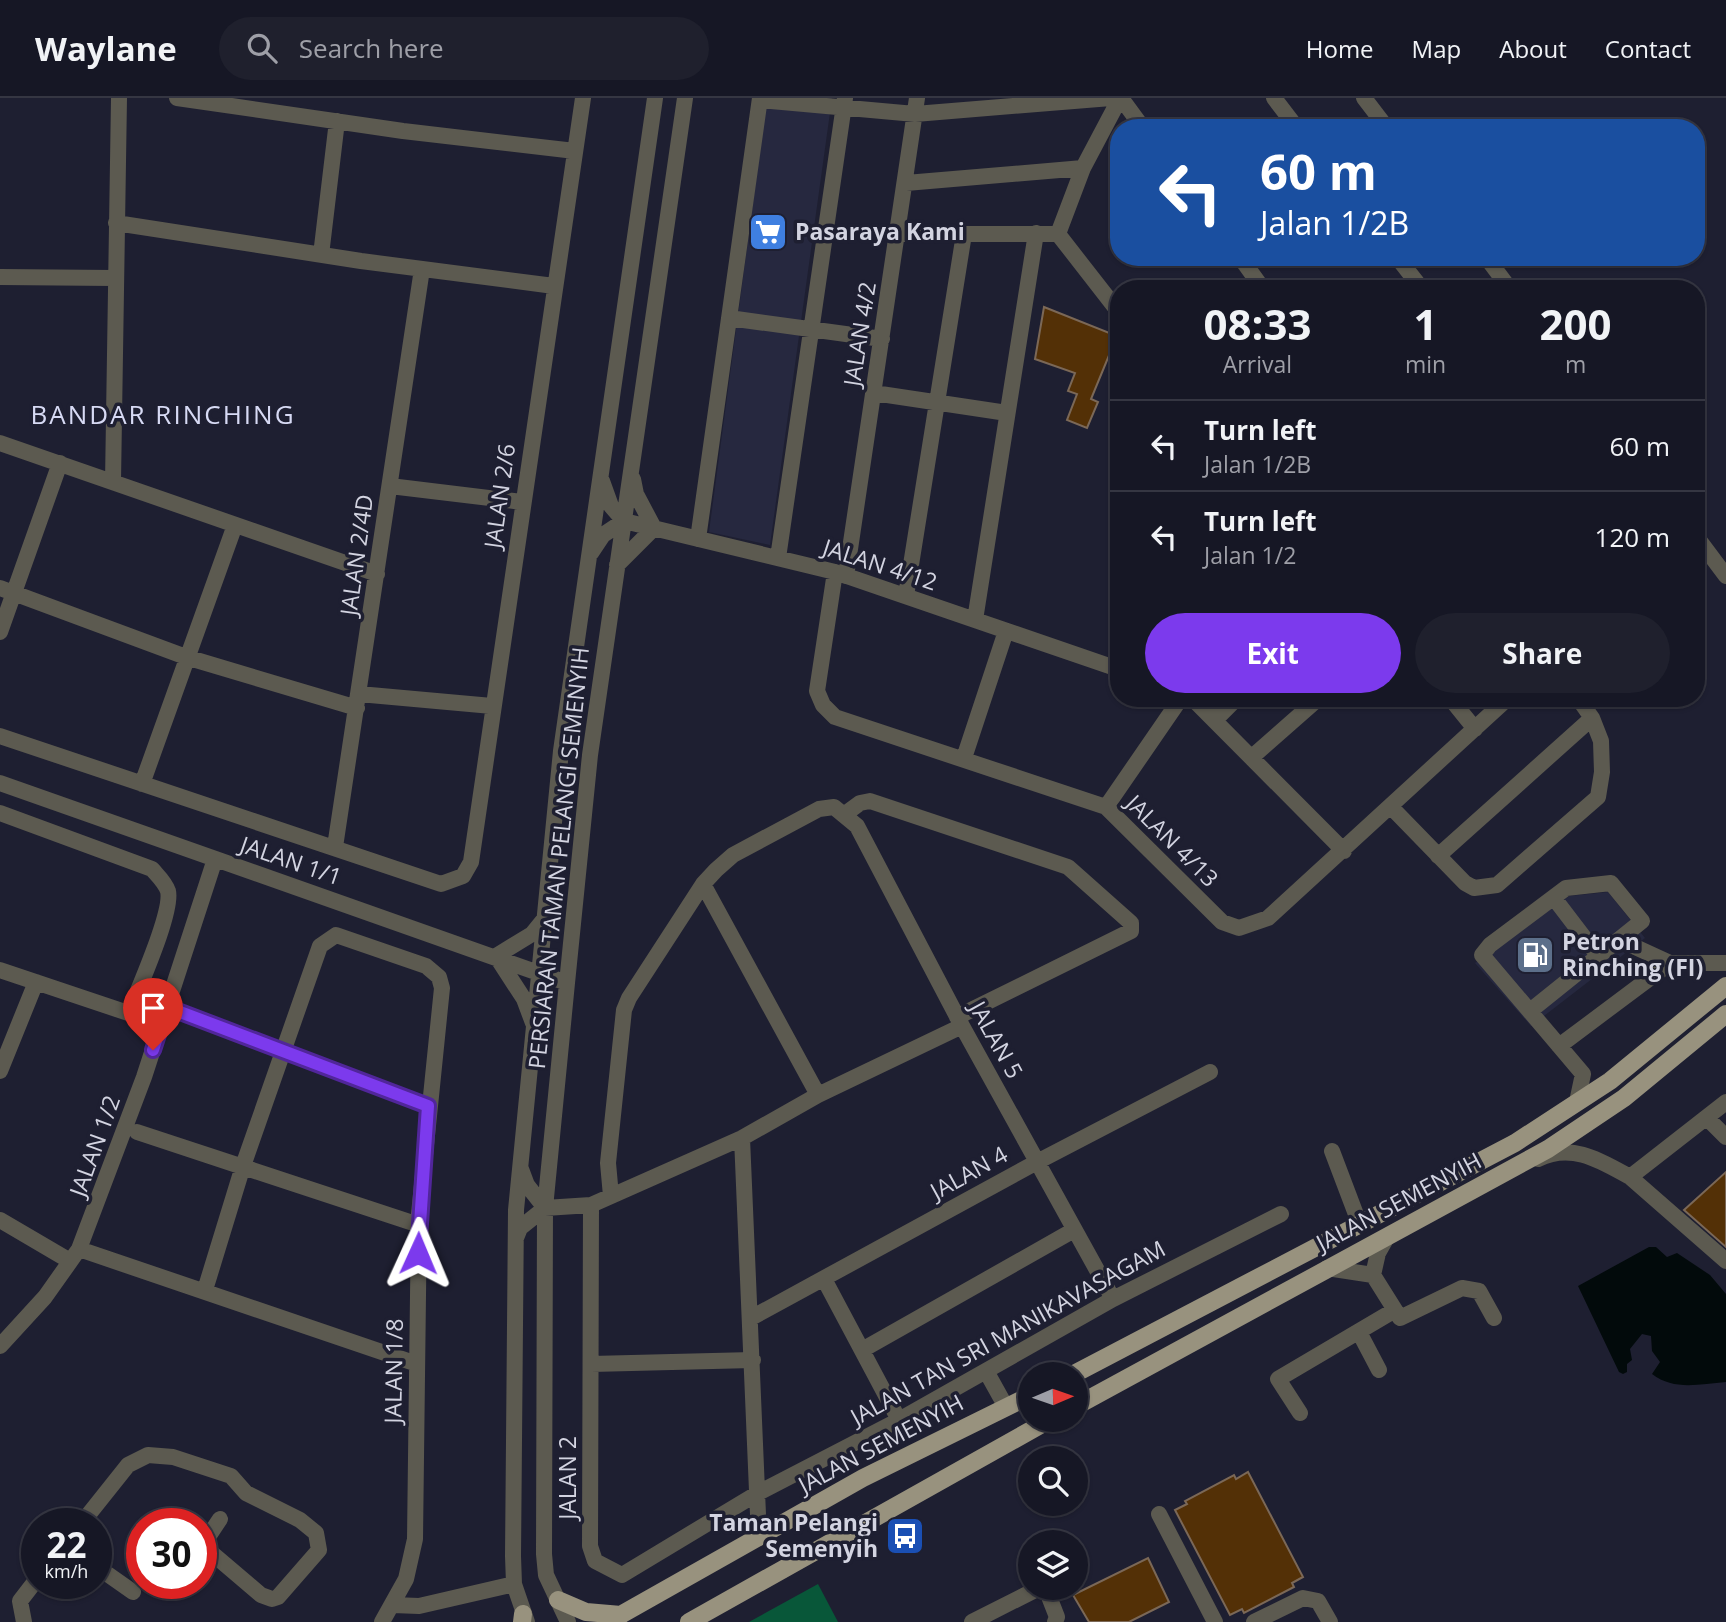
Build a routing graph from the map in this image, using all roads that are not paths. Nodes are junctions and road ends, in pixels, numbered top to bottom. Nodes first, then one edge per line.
1 (119, 98) edge
2 (177, 98) edge
3 (583, 98) edge
4 (655, 98) edge
5 (685, 98) edge
6 (1111, 98) edge
7 (1120, 98) edge
8 (1274, 98) edge
9 (1364, 98) edge
10 (760, 99) edge
11 (845, 103) edge
12 (916, 106) edge
13 (1136, 119) edge
14 (1290, 119) edge
15 (1380, 119) edge
16 (337, 121) junction
17 (575, 151) junction
18 (1083, 168) junction
19 (906, 183) junction
20 (116, 223) junction
21 (1036, 233) junction
22 (898, 234) junction
23 (964, 234) junction
24 (1058, 234) junction
25 (321, 255) junction
26 (1404, 266) edge
27 (422, 269) junction
28 (0, 277) edge
29 (114, 278) junction
30 (1415, 280) edge
31 (554, 286) junction
32 (1110, 301) edge
33 (729, 318) junction
34 (812, 329) junction
35 (882, 339) junction
36 (874, 393) junction
37 (937, 403) junction
38 (1007, 413) junction
39 (0, 443) edge
40 (60, 463) junction
41 (631, 470) junction
42 (601, 472) junction
43 (113, 482) junction
44 (390, 486) junction
45 (522, 502) junction
46 (624, 521) junction
47 (234, 525) junction
48 (654, 528) junction
49 (698, 539) junction
50 (1705, 548) edge
51 (589, 556) junction
52 (778, 558) junction
53 (617, 565) junction
54 (377, 574) junction
55 (841, 574) junction
56 (1726, 576) edge
57 (7, 590) edge
58 (906, 596) junction
59 (975, 620) junction
60 (1006, 631) junction
61 (0, 632) edge
62 (186, 657) junction
63 (1110, 666) edge
64 (358, 701) junction
65 (492, 706) junction
66 (1175, 707) edge
67 (1201, 707) edge
68 (1228, 707) edge
69 (1310, 707) edge
70 (1457, 707) edge
71 (1498, 707) edge
72 (1584, 707) edge
73 (1592, 718) junction
74 (1214, 720) junction
75 (1475, 729) junction
76 (0, 736) edge
77 (1252, 757) junction
78 (964, 758) junction
79 (0, 783) edge
80 (142, 784) junction
81 (1106, 807) junction
82 (1392, 808) junction
83 (840, 810) junction
84 (0, 813) edge
85 (335, 848) junction
86 (1344, 851) junction
87 (1438, 856) junction
88 (215, 859) junction
89 (704, 884) junction
90 (1554, 898) junction
91 (545, 918) junction
92 (1620, 940) junction
93 (496, 956) junction
94 (1599, 957) junction
95 (1670, 963) junction
96 (1726, 963) edge
97 (0, 970) edge
98 (539, 974) junction
99 (36, 982) junction
100 (567, 983) junction
101 (1726, 986) edge
102 (167, 1007) junction
103 (1530, 1011) junction
104 (129, 1013) junction
105 (1726, 1014) edge
106 (959, 1021) junction
107 (161, 1024) junction
108 (534, 1025) junction
109 (1559, 1046) junction
110 (282, 1051) junction
111 (0, 1072) edge
112 (1210, 1072) dead end
113 (818, 1095) junction
114 (1577, 1102) junction
115 (1726, 1102) edge
116 (428, 1106) junction
117 (1708, 1119) junction
118 (137, 1132) dead end
119 (1726, 1137) edge
120 (742, 1138) junction
121 (1332, 1151) dead end
122 (1037, 1162) junction
123 (243, 1166) junction
124 (520, 1166) junction
125 (1630, 1177) junction
126 (1485, 1185) junction
127 (611, 1196) junction
128 (591, 1205) junction
129 (545, 1208) junction
130 (1280, 1214) dead end
131 (0, 1220) edge
132 (419, 1225) junction
133 (1360, 1225) junction
134 (1074, 1230) junction
135 (1387, 1237) junction
136 (515, 1240) junction
137 (75, 1255) junction
138 (1726, 1261) edge
139 (1327, 1268) junction
140 (1373, 1275) junction
141 (824, 1279) junction
142 (205, 1290) junction
143 (1114, 1300) junction
144 (1395, 1310) junction
145 (751, 1318) junction
146 (1494, 1318) dead end
147 (1359, 1332) junction
148 (0, 1346) edge
149 (862, 1350) junction
150 (753, 1360) junction
151 (417, 1364) junction
152 (591, 1364) junction
153 (1088, 1367) edge
154 (1380, 1370) dead end
155 (986, 1371) junction
156 (1088, 1399) edge
157 (1018, 1402) edge
158 (1006, 1408) junction
159 (1300, 1413) dead end
160 (899, 1420) junction
161 (1028, 1432) edge
162 (758, 1493) junction
163 (94, 1508) edge
164 (1159, 1514) dead end
165 (220, 1519) dead end
166 (759, 1538) junction
167 (514, 1584) junction
168 (22, 1599) edge
169 (558, 1600) junction
170 (393, 1605) junction
171 (524, 1619) edge
172 (615, 1619) edge
173 (24, 1622) edge
174 (382, 1622) edge
175 (568, 1622) edge
176 (689, 1622) edge
177 (972, 1622) edge
178 (1055, 1622) edge
179 (1215, 1622) edge
180 (1254, 1622) edge
181 (1330, 1622) edge

1 - 20 street
2 - 16 street
3 - 17 street, JALAN 2/6
4 - 42 street, PERSIARAN TAMAN PELANGI SEMENYIH
5 - 41 street, PERSIARAN TAMAN PELANGI SEMENYIH
6 - 12 street
7 - 13 street
7 - 18 street
8 - 14 street
9 - 15 street
10 - 11 street
10 - 33 street
11 - 12 street
11 - 34 street
12 - 19 street, JALAN 4/2
16 - 17 street
16 - 25 street
17 - 31 street, JALAN 2/6
18 - 19 street
18 - 24 street
19 - 22 street, JALAN 4/2
20 - 25 street
20 - 29 street
21 - 23 street
21 - 24 street
21 - 38 street
22 - 23 street
22 - 35 street, JALAN 4/2
23 - 37 street
24 - 32 street
25 - 27 street
26 - 30 street
27 - 31 street
27 - 44 street, JALAN 2/4D
28 - 29 street
29 - 43 street
31 - 45 street, JALAN 2/6
33 - 34 street
33 - 49 street
34 - 35 street
34 - 52 street
35 - 36 street, JALAN 4/2
36 - 37 street
36 - 55 street, JALAN 4/2
37 - 38 street
37 - 58 street
38 - 59 street
39 - 40 street
40 - 43 street
40 - 57 street
41 - 46 street, PERSIARAN TAMAN PELANGI SEMENYIH
41 - 48 street
42 - 46 street
42 - 51 street, PERSIARAN TAMAN PELANGI SEMENYIH
43 - 47 street
44 - 45 street
44 - 54 street, JALAN 2/4D
45 - 65 street, JALAN 2/6
46 - 48 street, JALAN 4/12
46 - 51 street
46 - 53 street, PERSIARAN TAMAN PELANGI SEMENYIH
47 - 54 street
47 - 62 street
48 - 49 street, JALAN 4/12
48 - 53 street
49 - 52 street, JALAN 4/12
50 - 56 street
51 - 91 street, PERSIARAN TAMAN PELANGI SEMENYIH
52 - 55 street, JALAN 4/12
53 - 100 street, PERSIARAN TAMAN PELANGI SEMENYIH
54 - 64 street, JALAN 2/4D
55 - 58 street, JALAN 4/12
55 - 78 street, JALAN 4/13
57 - 61 street
57 - 62 street
58 - 59 street, JALAN 4/12
59 - 60 street, JALAN 4/12
60 - 63 street, JALAN 4/12
60 - 78 street
62 - 64 street
62 - 80 street
64 - 65 street
64 - 85 street, JALAN 2/4D
65 - 85 street, JALAN 2/6
66 - 81 street
67 - 74 street
68 - 74 street
69 - 77 street
70 - 75 street
71 - 75 street, JALAN 4/13
72 - 73 street
73 - 87 street
73 - 87 street
74 - 77 street
75 - 82 street, JALAN 4/13
76 - 80 street
77 - 86 street
78 - 81 street, JALAN 4/13
79 - 88 street, JALAN 1/1
80 - 85 street
81 - 86 street, JALAN 4/13
82 - 86 street, JALAN 4/13
82 - 87 street
83 - 89 street
83 - 106 street, JALAN 5
83 - 106 street
84 - 104 street
88 - 93 street, JALAN 1/1
88 - 102 street, JALAN 1/2
89 - 113 street
89 - 127 street
90 - 92 street
90 - 94 street
90 - 103 street
91 - 93 street
91 - 98 street, PERSIARAN TAMAN PELANGI SEMENYIH
92 - 94 street
92 - 95 street
93 - 98 street, JALAN 1/1
93 - 108 street
94 - 103 street
95 - 96 street
95 - 109 street
97 - 99 street
98 - 100 street, JALAN 1/1
98 - 108 street, PERSIARAN TAMAN PELANGI SEMENYIH
99 - 104 street
99 - 111 street
100 - 129 street, PERSIARAN TAMAN PELANGI SEMENYIH
101 - 114 main road, JALAN SEMENYIH
102 - 107 street, JALAN 1/2
102 - 110 street
103 - 109 street
104 - 107 street
105 - 126 main road, JALAN SEMENYIH
106 - 113 street
106 - 122 street, JALAN 5
107 - 137 street, JALAN 1/2
108 - 124 street, PERSIARAN TAMAN PELANGI SEMENYIH
109 - 114 street
110 - 116 street
110 - 116 street, JALAN 1/8
110 - 123 street
112 - 122 street, JALAN 4
113 - 120 street
114 - 133 main road, JALAN SEMENYIH
115 - 117 street
116 - 132 street, JALAN 1/8
117 - 119 street
117 - 125 street
118 - 123 street
120 - 127 street
120 - 145 street
121 - 133 street
122 - 134 street, JALAN 5
122 - 141 street, JALAN 4
123 - 132 street
123 - 142 street
124 - 129 street
124 - 136 street, PERSIARAN TAMAN PELANGI SEMENYIH
125 - 126 street
125 - 138 street
126 - 135 main road, JALAN SEMENYIH
127 - 128 street
128 - 129 street
128 - 152 street, JALAN 2
129 - 136 street
129 - 169 street, PERSIARAN TAMAN PELANGI SEMENYIH
130 - 143 street, JALAN TAN SRI MANIKAVASAGAM
131 - 137 street
132 - 151 street, JALAN 1/8
133 - 153 main road, JALAN SEMENYIH
134 - 143 street, JALAN 5
134 - 149 street
135 - 139 main road, JALAN SEMENYIH
135 - 140 street
136 - 167 street, PERSIARAN TAMAN PELANGI SEMENYIH
137 - 142 street
137 - 148 street, JALAN 1/2
139 - 140 street
139 - 156 main road, JALAN SEMENYIH
140 - 144 street
141 - 145 street, JALAN 4
141 - 149 street
142 - 151 street
143 - 155 street, JALAN TAN SRI MANIKAVASAGAM
144 - 146 street
144 - 147 street
145 - 150 street
147 - 154 street
147 - 159 street
149 - 160 street
150 - 152 street
150 - 162 street
151 - 170 street, JALAN 1/8
152 - 162 street, JALAN 2
155 - 158 street
155 - 160 street, JALAN TAN SRI MANIKAVASAGAM
157 - 158 main road, JALAN SEMENYIH
158 - 166 main road, JALAN SEMENYIH
160 - 162 street, JALAN TAN SRI MANIKAVASAGAM
161 - 176 main road
162 - 166 street
163 - 165 street
164 - 179 street
166 - 172 main road, JALAN SEMENYIH
167 - 170 street
167 - 171 street, PERSIARAN TAMAN PELANGI SEMENYIH
168 - 173 street
169 - 172 main road
169 - 175 street, PERSIARAN TAMAN PELANGI SEMENYIH
170 - 174 street, JALAN 1/8
177 - 178 street
180 - 181 street

